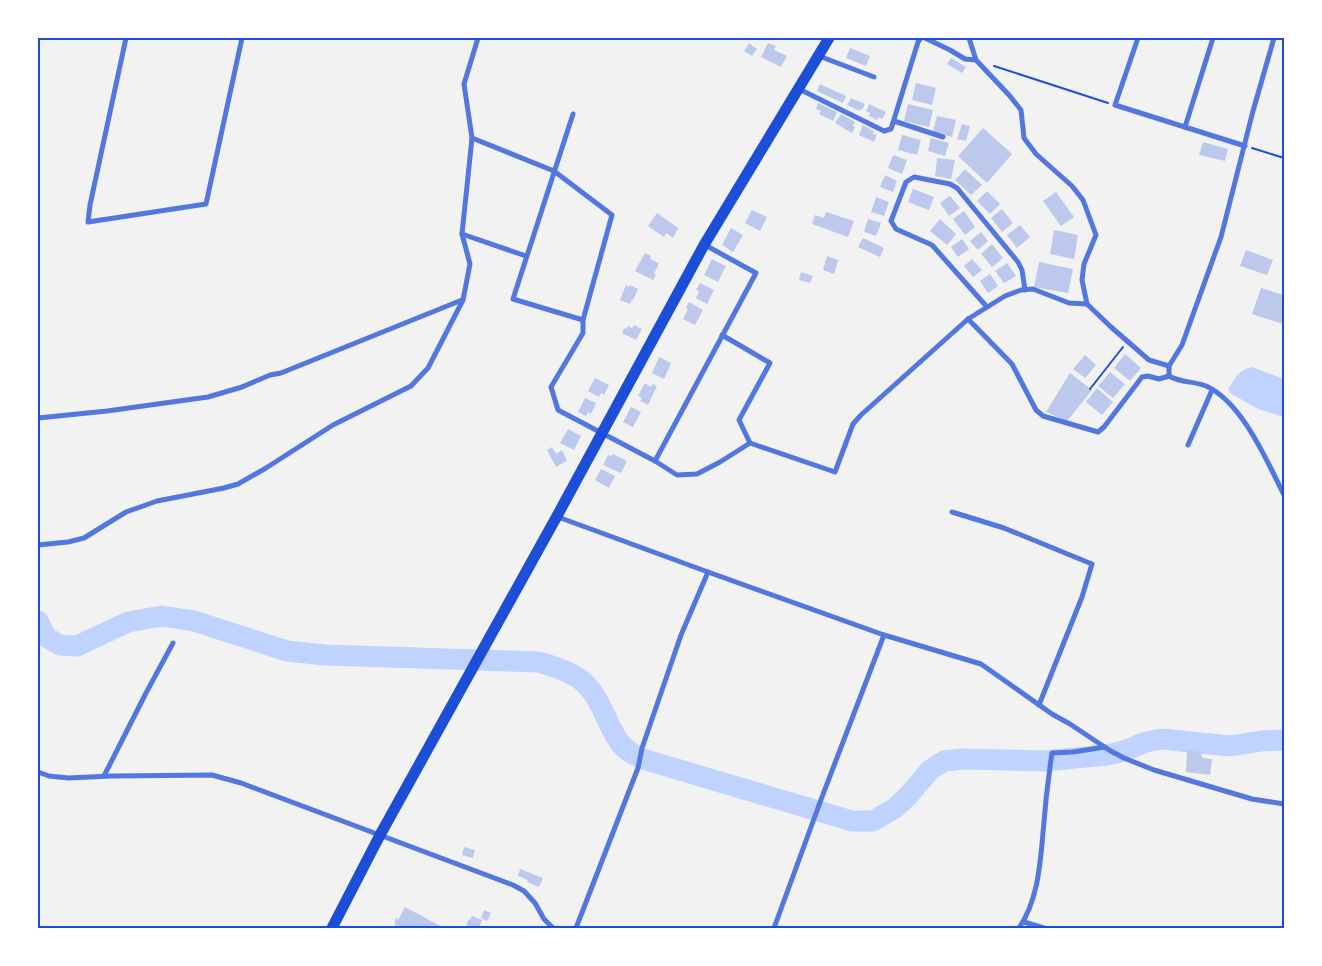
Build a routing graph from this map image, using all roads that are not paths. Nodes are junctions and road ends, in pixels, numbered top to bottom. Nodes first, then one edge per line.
1 (126, 38) edge
2 (242, 38) edge
3 (478, 38) edge
4 (829, 38) edge
5 (921, 38) edge
6 (925, 38) edge
7 (969, 38) edge
8 (1138, 38) edge
9 (1213, 38) edge
10 (1274, 38) edge
11 (818, 56) junction
12 (976, 60) junction
13 (874, 77) dead end
14 (799, 89) junction
15 (573, 114) dead end
16 (894, 121) junction
17 (1185, 127) junction
18 (943, 137) dead end
19 (472, 138) junction
20 (1245, 146) junction
21 (554, 171) junction
22 (462, 234) junction
23 (704, 245) junction
24 (526, 256) junction
25 (1026, 290) junction
26 (463, 300) junction
27 (1087, 304) junction
28 (987, 307) junction
29 (968, 319) junction
30 (583, 320) junction
31 (722, 336) junction
32 (1169, 366) junction
33 (1169, 376) junction
34 (1212, 390) junction
35 (38, 418) edge
36 (602, 432) junction
37 (750, 443) junction
38 (1188, 444) dead end
39 (655, 461) junction
40 (1284, 495) edge
41 (952, 512) dead end
42 (557, 516) junction
43 (38, 545) edge
44 (708, 572) junction
45 (884, 635) junction
46 (173, 643) dead end
47 (1039, 705) junction
48 (1107, 749) junction
49 (38, 772) edge
50 (104, 776) junction
51 (1284, 804) edge
52 (380, 835) junction
53 (1024, 922) junction
54 (332, 928) edge
55 (553, 928) edge
56 (576, 928) edge
57 (774, 928) edge
58 (1020, 928) edge
59 (1044, 928) edge

1 - 2 street
3 - 19 street
4 - 11 highway
5 - 16 street
6 - 12 street
7 - 12 street
8 - 17 street
9 - 17 street
10 - 20 street
11 - 13 street
11 - 14 highway
12 - 27 street
14 - 16 street
14 - 23 highway
15 - 21 street
16 - 18 street
17 - 20 street
19 - 21 street
19 - 22 street
20 - 32 street
21 - 24 street
21 - 30 street
22 - 24 street
22 - 26 street
23 - 31 street
23 - 36 highway
24 - 30 street
25 - 27 street
25 - 28 street
25 - 28 street
26 - 35 street
26 - 43 street
27 - 32 street
28 - 29 street
29 - 33 street
29 - 37 street
30 - 36 street
31 - 37 street
31 - 39 street
32 - 33 street
33 - 34 street
34 - 38 street
34 - 40 street
36 - 39 street
36 - 42 highway
37 - 39 street
41 - 47 street
42 - 44 street
42 - 52 highway
44 - 45 street
44 - 56 street
45 - 47 street
45 - 57 street
46 - 50 street
47 - 48 street
48 - 51 street
48 - 53 street
49 - 50 street
50 - 52 street
52 - 54 highway
52 - 55 street
53 - 58 street
53 - 59 street

